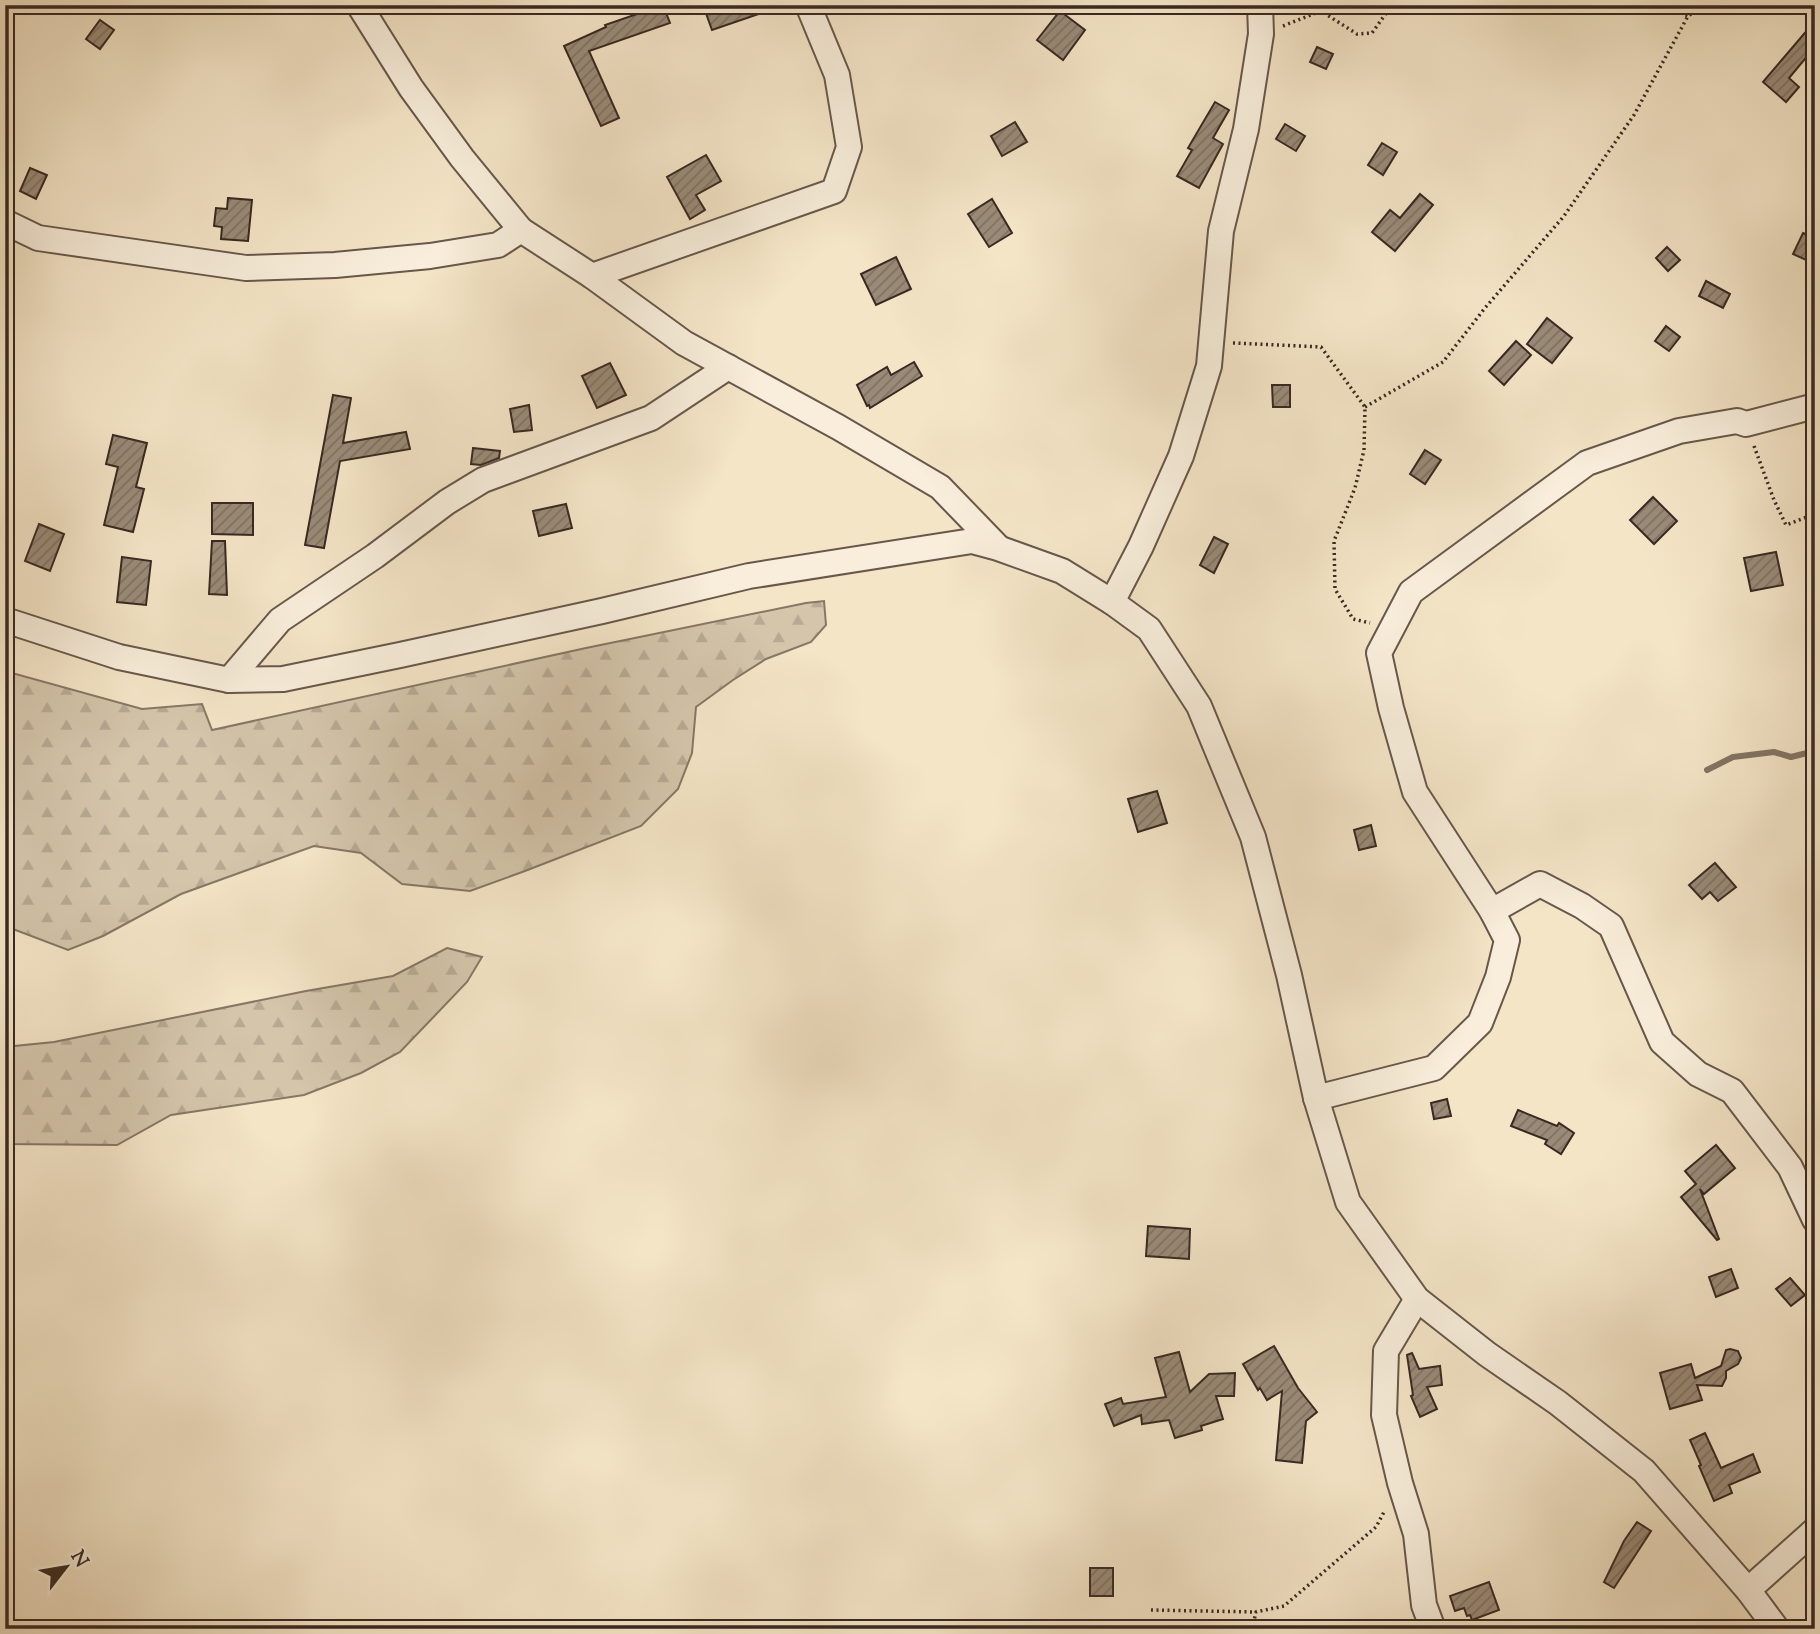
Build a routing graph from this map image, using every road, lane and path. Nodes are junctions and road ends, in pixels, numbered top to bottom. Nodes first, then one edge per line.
1 (359, 5) edge
2 (808, 5) edge
3 (1260, 5) edge
4 (1392, 5) edge
5 (1666, 5) edge
6 (1705, 5) edge
7 (1688, 16) junction
8 (1261, 34) junction
9 (5, 222) edge
10 (521, 230) junction
11 (592, 276) junction
12 (1211, 342) junction
13 (728, 367) junction
14 (1815, 405) edge
15 (1365, 407) junction
16 (1746, 424) junction
17 (1815, 514) edge
18 (998, 548) junction
19 (1112, 602) junction
20 (5, 620) edge
21 (1393, 627) junction
22 (229, 680) junction
23 (1492, 911) junction
24 (1316, 1098) junction
25 (1815, 1220) edge
26 (1417, 1299) junction
27 (1400, 1483) junction
28 (1815, 1530) edge
29 (1748, 1590) junction
30 (1152, 1609) dead end
31 (1256, 1612) junction
32 (1252, 1629) edge
33 (1433, 1629) edge
34 (1777, 1629) edge

1 - 10 street
2 - 11 street
3 - 8 street
4 - 8 path
5 - 7 path
6 - 7 path
7 - 15 path
8 - 12 street
9 - 10 street
10 - 11 street
11 - 13 street
12 - 15 path
12 - 19 street
13 - 18 street
13 - 22 street
14 - 16 street
15 - 21 path
16 - 17 path
16 - 21 street
18 - 19 street
18 - 22 street
19 - 24 street
20 - 22 street
21 - 23 street
23 - 24 street
23 - 25 street
24 - 26 street
26 - 27 street
26 - 29 street
27 - 31 path
27 - 33 street
28 - 29 street
29 - 34 street
30 - 31 path
31 - 32 path

